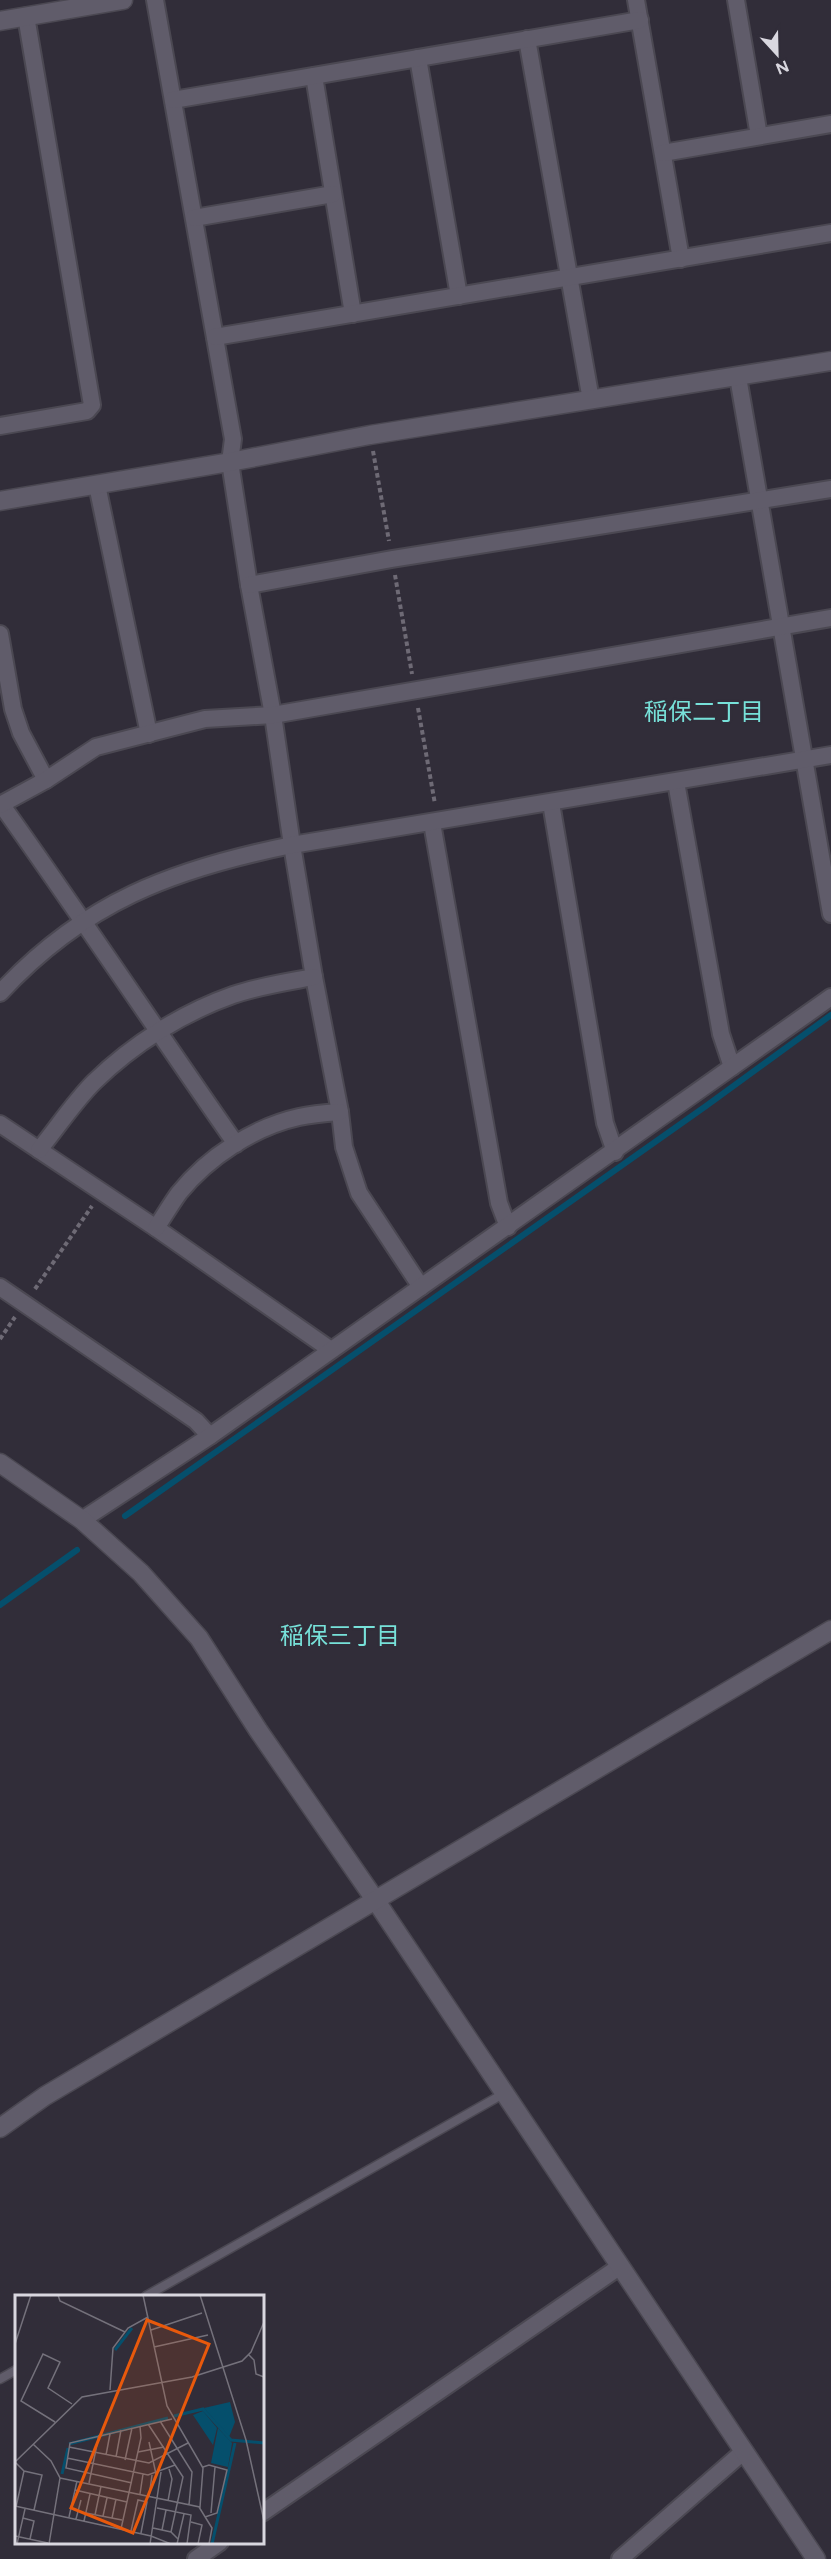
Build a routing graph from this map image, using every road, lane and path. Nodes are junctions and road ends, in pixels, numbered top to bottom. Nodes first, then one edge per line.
1 (123, 0) edge
2 (155, 0) edge
3 (636, 0) edge
4 (736, 0) edge
5 (26, 16) junction
6 (640, 20) junction
7 (0, 21) edge
8 (527, 39) junction
9 (418, 58) junction
10 (314, 76) junction
11 (173, 100) junction
12 (831, 124) edge
13 (759, 136) junction
14 (663, 153) junction
15 (333, 194) junction
16 (194, 218) junction
17 (831, 233) edge
18 (681, 259) junction
19 (570, 277) junction
20 (459, 296) junction
21 (353, 314) junction
22 (215, 337) junction
23 (831, 361) edge
24 (738, 377) junction
25 (591, 400) junction
26 (0, 426) edge
27 (370, 435) junction
28 (230, 462) junction
29 (97, 485) junction
30 (831, 489) edge
31 (0, 501) edge
32 (759, 502) junction
33 (392, 559) junction
34 (249, 585) junction
35 (831, 618) edge
36 (780, 627) junction
37 (0, 634) edge
38 (414, 690) junction
39 (273, 715) junction
40 (149, 734) junction
41 (831, 755) edge
42 (803, 760) junction
43 (46, 780) junction
44 (676, 782) junction
45 (551, 803) junction
46 (0, 805) edge
47 (432, 823) junction
48 (292, 845) junction
49 (831, 914) edge
50 (84, 920) junction
51 (314, 977) junction
52 (0, 993) edge
53 (831, 997) edge
54 (157, 1032) junction
55 (732, 1067) junction
56 (340, 1112) junction
57 (0, 1124) edge
58 (236, 1144) junction
59 (39, 1150) junction
60 (615, 1152) junction
61 (101, 1193) junction
62 (508, 1227) junction
63 (156, 1228) junction
64 (0, 1287) edge
65 (421, 1287) junction
66 (24, 1304) junction
67 (0, 1339) edge
68 (331, 1350) junction
69 (210, 1436) junction
70 (0, 1462) edge
71 (82, 1520) junction
72 (831, 1630) edge
73 (376, 1901) junction
74 (503, 2094) junction
75 (0, 2128) edge
76 (620, 2267) junction
77 (148, 2295) edge
78 (15, 2371) edge
79 (0, 2379) edge
80 (743, 2452) junction
81 (264, 2512) edge
82 (217, 2544) edge
83 (196, 2559) edge
84 (620, 2559) edge
85 (816, 2559) edge

1 - 5 street
2 - 11 street
3 - 6 street
4 - 13 street
5 - 7 street
5 - 26 street
6 - 8 street
6 - 14 street
8 - 9 street
8 - 19 street
9 - 10 street
9 - 20 street
10 - 11 street
10 - 15 street
11 - 16 street
12 - 13 street
13 - 14 street
14 - 18 street
15 - 16 street
15 - 21 street
16 - 22 street
17 - 18 street
18 - 19 street
19 - 20 street
19 - 25 street
20 - 21 street
21 - 22 street
22 - 28 street
23 - 24 street
24 - 25 street
24 - 32 street
25 - 27 street
27 - 28 street
27 - 33 path
28 - 29 street
28 - 34 street
29 - 31 street
29 - 40 street
30 - 32 street
32 - 33 street
32 - 36 street
33 - 34 street
33 - 38 path
34 - 39 street
35 - 36 street
36 - 38 street
36 - 42 street
37 - 43 street
38 - 39 street
38 - 47 path
39 - 40 street
39 - 48 street
40 - 43 street
41 - 42 street
42 - 44 street
42 - 49 street
43 - 46 street
44 - 45 street
44 - 55 street
45 - 47 street
45 - 60 street
46 - 50 street
47 - 48 street
47 - 62 street
48 - 50 street
48 - 51 street
50 - 52 street
50 - 54 street
51 - 54 street
51 - 56 street
53 - 55 street
54 - 58 street
54 - 59 street
55 - 60 street
56 - 58 street
56 - 65 street
57 - 59 street
58 - 63 street
59 - 61 street
60 - 62 street
61 - 63 street
61 - 66 path
62 - 65 street
63 - 68 street
64 - 66 street
65 - 68 street
66 - 67 path
66 - 69 street
68 - 69 street
69 - 71 street
70 - 71 street
71 - 73 street
72 - 73 street
73 - 74 street
73 - 75 street
74 - 76 street
74 - 77 lane
76 - 80 street
76 - 81 street
78 - 79 lane
80 - 84 street
80 - 85 street
82 - 83 street

